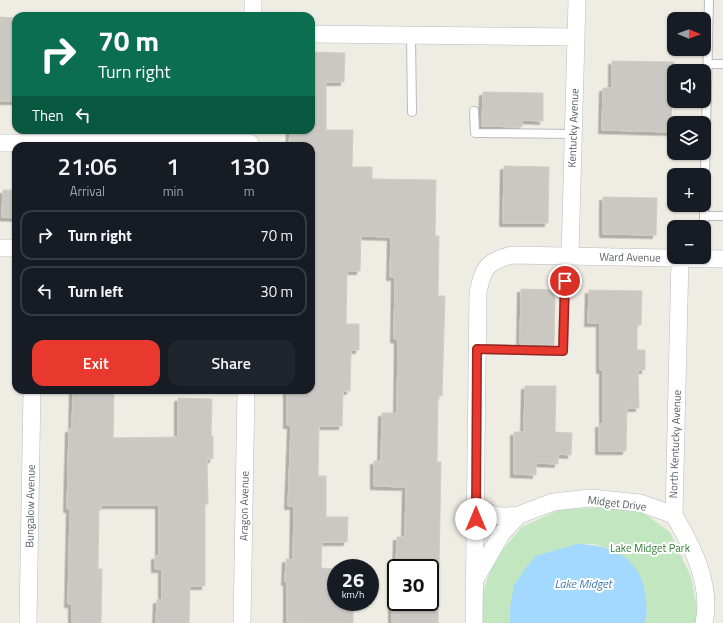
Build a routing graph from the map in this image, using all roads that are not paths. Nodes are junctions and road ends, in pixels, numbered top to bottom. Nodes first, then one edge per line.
1 (253, 0) edge
2 (577, 0) edge
3 (709, 0) edge
4 (253, 12) edge
5 (315, 34) edge
6 (411, 35) junction
7 (576, 37) junction
8 (708, 64) edge
9 (711, 64) edge
10 (723, 64) edge
11 (707, 108) edge
12 (474, 111) dead end
13 (412, 112) dead end
14 (573, 134) junction
15 (250, 140) edge
16 (83, 142) edge
17 (0, 143) edge
18 (12, 143) edge
19 (704, 216) junction
20 (723, 216) edge
21 (704, 220) edge
22 (0, 248) edge
23 (12, 248) edge
24 (570, 256) junction
25 (667, 258) edge
26 (711, 258) edge
27 (723, 259) edge
28 (680, 264) edge
29 (477, 349) junction
30 (32, 394) edge
31 (246, 394) edge
32 (476, 504) junction
33 (519, 515) junction
34 (674, 515) junction
35 (475, 579) junction
36 (28, 623) edge
37 (242, 623) edge
38 (474, 623) edge
39 (704, 623) edge

1 - 4 street
2 - 7 street, Kentucky Avenue
3 - 8 lane
5 - 6 street
6 - 7 street
6 - 13 lane
7 - 14 street, Kentucky Avenue
9 - 10 lane
11 - 19 lane
12 - 14 lane
14 - 24 street, Kentucky Avenue
15 - 16 street
17 - 18 street
19 - 20 lane
19 - 21 lane
22 - 23 street
24 - 25 street, Ward Avenue
24 - 29 street, Ward Avenue
24 - 29 lane
26 - 27 street, Ward Avenue
28 - 34 street, North Kentucky Avenue
29 - 32 street
30 - 36 street, Bungalow Avenue
31 - 37 street, Aragon Avenue
32 - 33 street
32 - 35 street
33 - 34 street, Midget Drive
33 - 35 street, Midget Drive
34 - 39 street, North Kentucky Avenue
35 - 38 street

